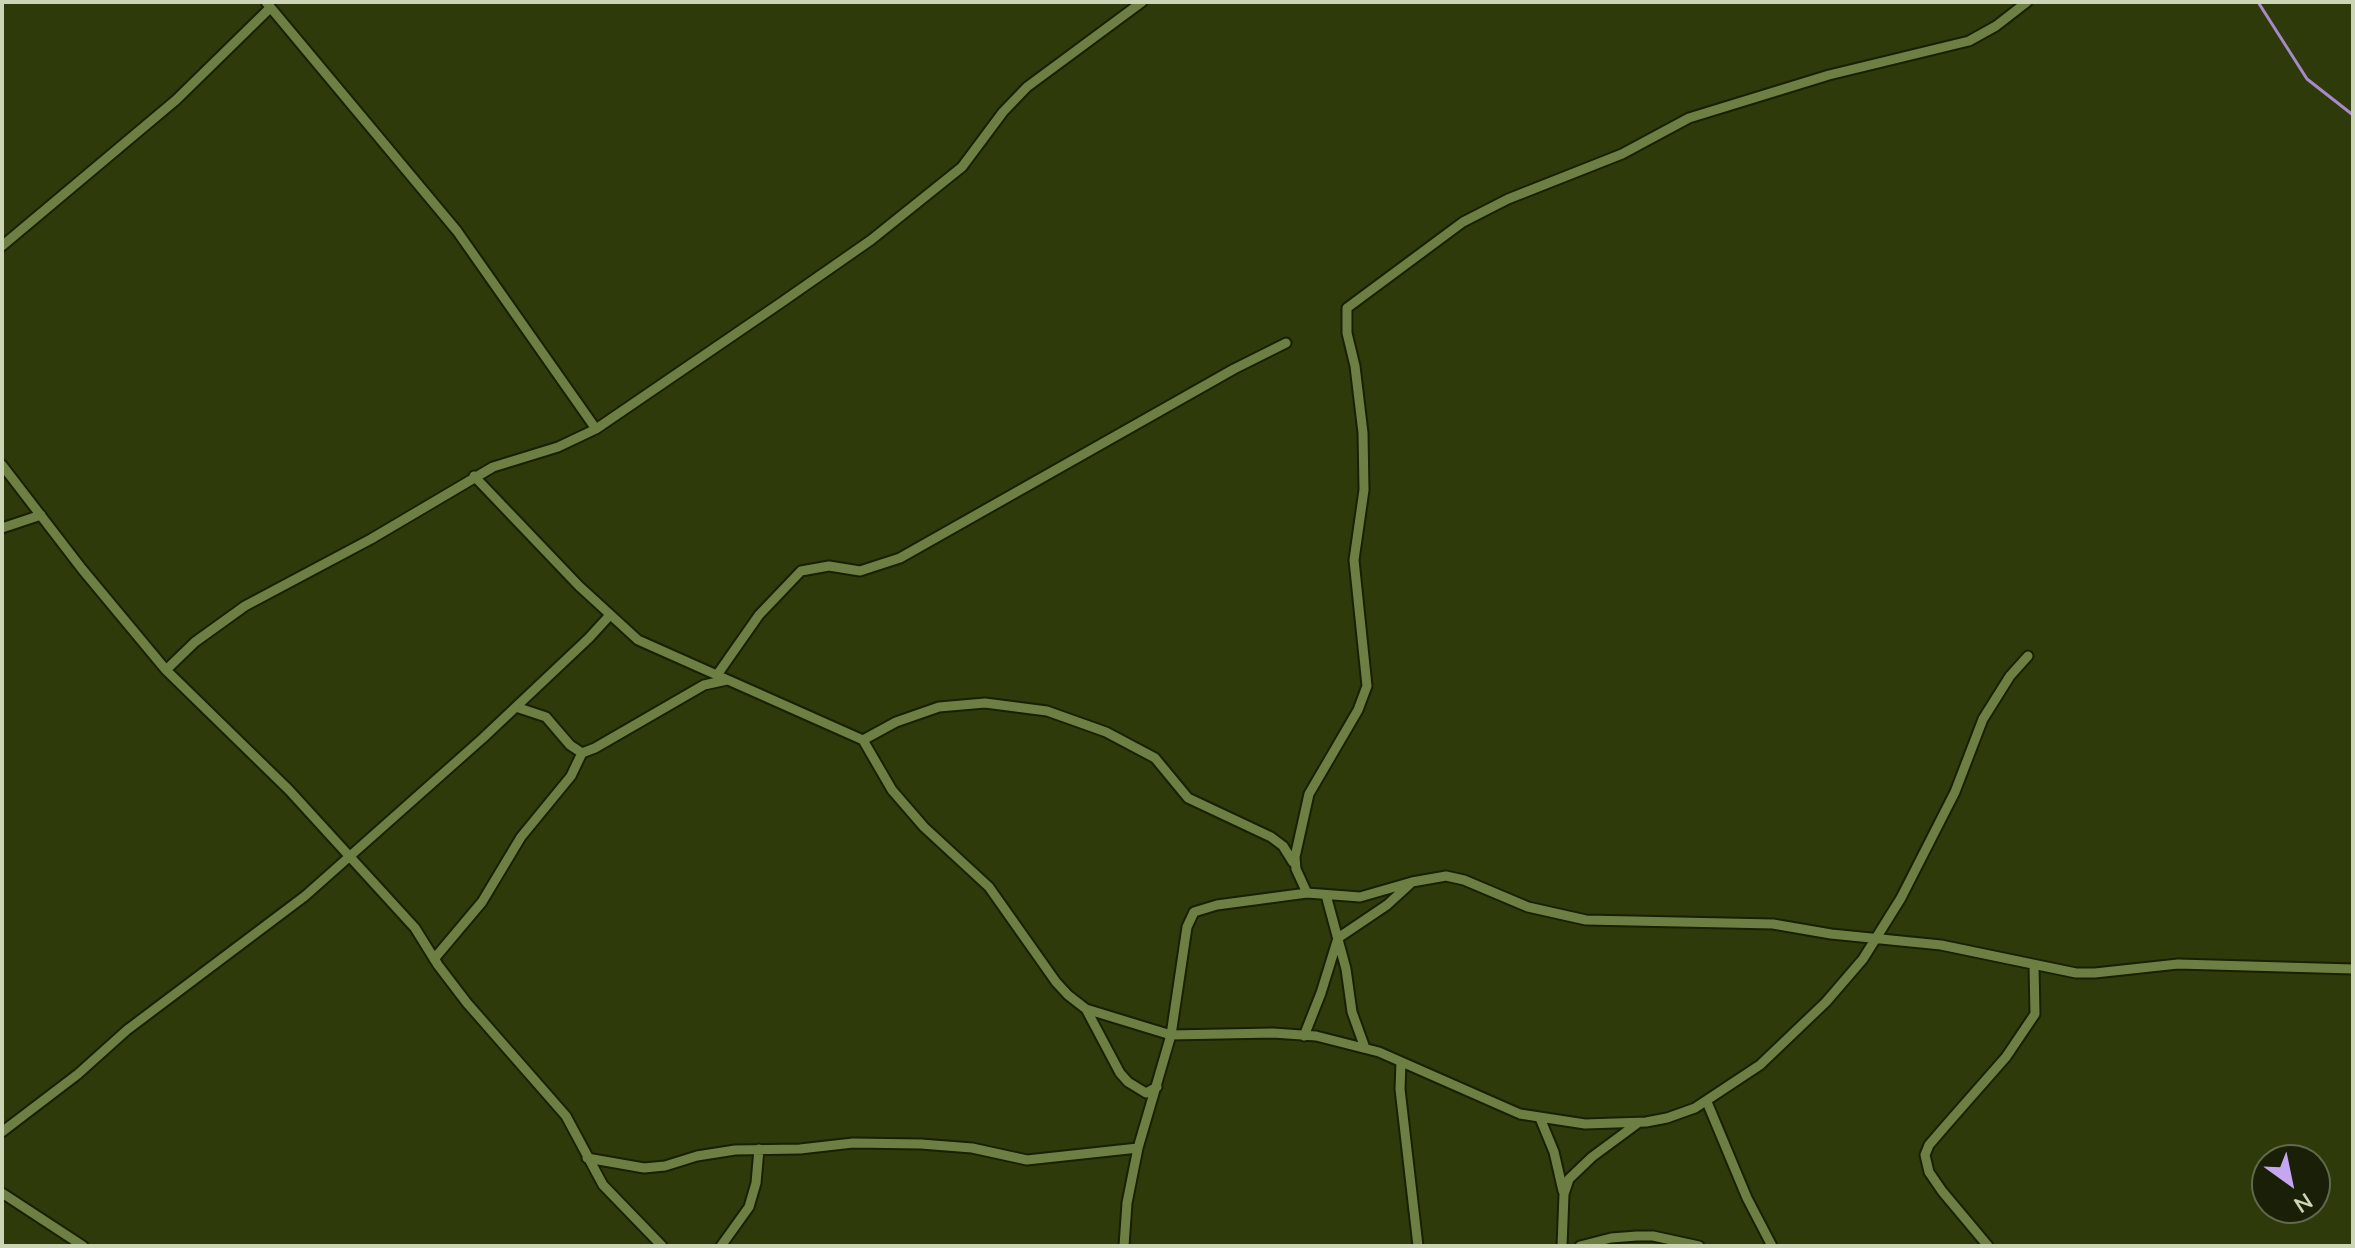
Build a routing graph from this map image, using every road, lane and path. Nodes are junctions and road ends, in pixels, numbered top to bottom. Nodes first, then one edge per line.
1 (1142, 2) edge
2 (2027, 2) edge
3 (268, 5) edge
4 (2, 246) edge
5 (1286, 343) dead end
6 (596, 429) junction
7 (2, 465) edge
8 (474, 476) junction
9 (41, 515) junction
10 (2, 528) edge
11 (610, 615) junction
12 (2028, 656) dead end
13 (166, 670) junction
14 (722, 677) junction
15 (516, 707) junction
16 (863, 740) junction
17 (582, 753) junction
18 (349, 855) junction
19 (1296, 869) junction
20 (1412, 882) junction
21 (1307, 893) junction
22 (1326, 895) junction
23 (1338, 938) junction
24 (1876, 939) junction
25 (434, 959) junction
26 (2034, 966) junction
27 (2353, 969) edge
28 (1086, 1009) junction
29 (1171, 1035) junction
30 (1304, 1036) junction
31 (1365, 1048) junction
32 (1401, 1062) junction
33 (1157, 1087) junction
34 (1707, 1102) junction
35 (1540, 1118) junction
36 (1638, 1123) junction
37 (2, 1132) edge
38 (1138, 1148) junction
39 (759, 1149) junction
40 (587, 1158) junction
41 (2, 1193) edge
42 (1564, 1194) junction
43 (83, 1246) edge
44 (662, 1246) edge
45 (721, 1246) edge
46 (1124, 1246) edge
47 (1418, 1246) edge
48 (1562, 1246) edge
49 (1580, 1246) edge
50 (1699, 1246) edge
51 (1772, 1246) edge
52 (1988, 1246) edge

1 - 6 street
2 - 19 street
3 - 4 street
3 - 6 street
5 - 14 street
6 - 8 street
7 - 9 street
8 - 11 street
8 - 13 street
9 - 10 street
9 - 13 street
11 - 14 street
11 - 15 street
12 - 24 street
13 - 18 street
14 - 16 street
14 - 17 street
15 - 17 street
15 - 18 street
16 - 19 street
16 - 28 street
17 - 25 street
18 - 25 street
18 - 37 street
19 - 21 street
20 - 22 street
20 - 23 street
20 - 24 street
21 - 22 street
21 - 29 street
22 - 23 street
23 - 30 street
23 - 31 street
24 - 26 street
24 - 34 street
25 - 40 street
26 - 27 street
26 - 52 street
28 - 29 street
28 - 33 street
29 - 30 street
29 - 33 street
30 - 31 street
31 - 32 street
32 - 35 street
32 - 47 street
33 - 38 street
34 - 36 street
34 - 51 street
35 - 36 street
35 - 42 street
36 - 42 street
38 - 39 street
38 - 46 street
39 - 40 street
39 - 45 street
40 - 44 street
41 - 43 street
42 - 48 street
49 - 50 street

